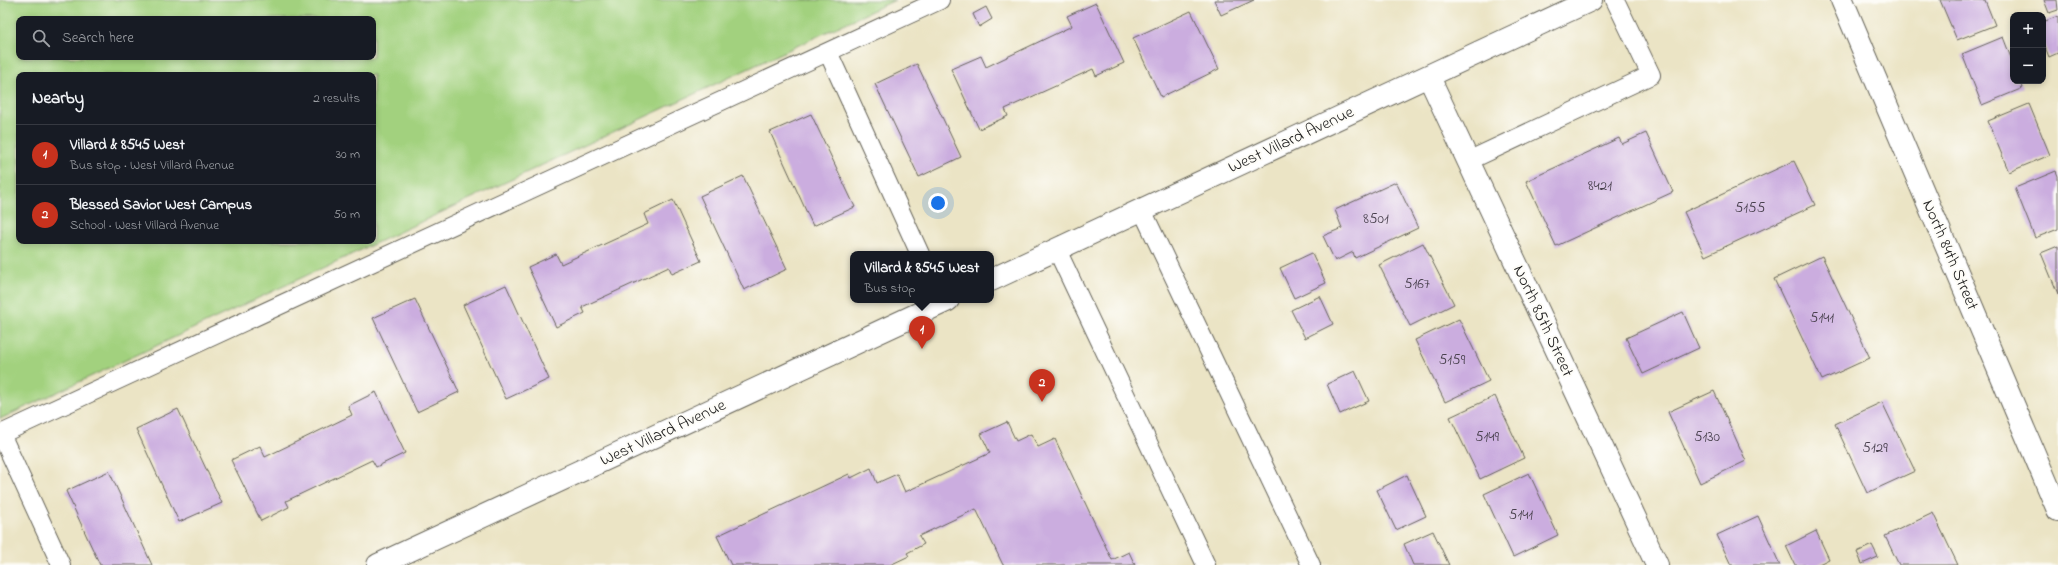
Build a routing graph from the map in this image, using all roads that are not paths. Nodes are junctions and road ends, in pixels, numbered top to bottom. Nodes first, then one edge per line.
1 (940, 0) edge
2 (1591, 0) edge
3 (1615, 0) edge
4 (1842, 0) edge
5 (828, 52) junction
6 (1429, 77) junction
7 (1468, 161) junction
8 (1142, 210) junction
9 (1057, 250) junction
10 (919, 251) edge
11 (994, 279) edge
12 (940, 303) edge
13 (2058, 510) edge
14 (61, 565) edge
15 (378, 565) edge
16 (1206, 565) edge
17 (1311, 565) edge
18 (1657, 565) edge

1 - 5 lane
2 - 6 street, West Villard Avenue
3 - 7 lane
4 - 13 street, North 84th Street
5 - 10 lane
5 - 14 lane
6 - 7 street, North 85th Street
6 - 8 street, West Villard Avenue
7 - 18 street, North 85th Street
8 - 9 street, West Villard Avenue
8 - 17 lane
9 - 11 street, West Villard Avenue
9 - 16 lane
12 - 15 street, West Villard Avenue

